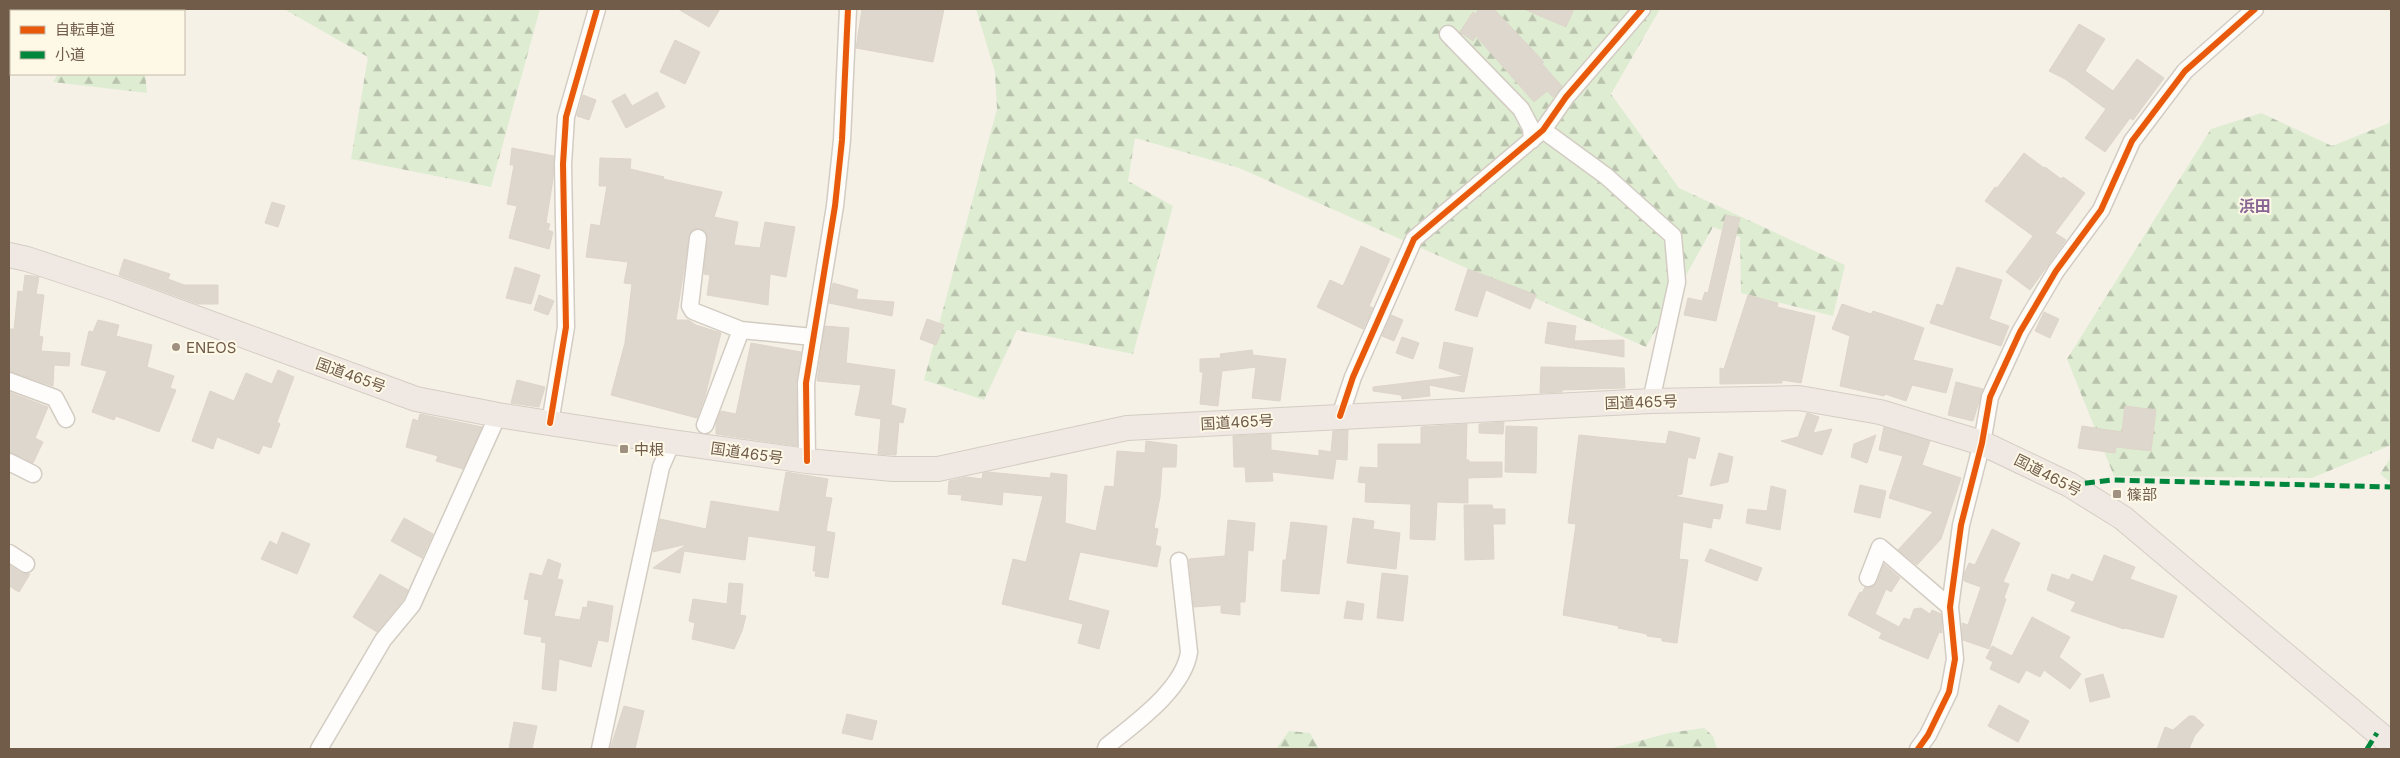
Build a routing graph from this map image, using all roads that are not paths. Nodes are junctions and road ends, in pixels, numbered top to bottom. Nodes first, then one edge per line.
1 (597, 9) edge
2 (848, 9) edge
3 (1642, 9) edge
4 (2255, 9) edge
5 (1448, 34) dead end
6 (1538, 135) junction
7 (698, 238) dead end
8 (9, 255) edge
9 (741, 330) junction
10 (813, 337) junction
11 (9, 381) edge
12 (1651, 402) junction
13 (498, 415) junction
14 (1340, 416) junction
15 (66, 419) dead end
16 (550, 423) junction
17 (705, 425) dead end
18 (672, 442) junction
19 (1982, 443) junction
20 (807, 461) junction
21 (9, 462) edge
22 (33, 474) dead end
23 (9, 553) edge
24 (1179, 561) dead end
25 (26, 564) dead end
26 (1868, 578) dead end
27 (1950, 607) junction
28 (2391, 744) edge
29 (319, 749) edge
30 (600, 749) edge
31 (1106, 749) edge
32 (1918, 749) edge

1 - 16 street
2 - 10 street
3 - 6 street
4 - 19 street
5 - 6 street
6 - 12 street
6 - 14 street
7 - 9 street
8 - 13 highway, 国道465号
9 - 10 street
9 - 17 street
10 - 20 street
11 - 15 street
12 - 14 highway, 国道465号
12 - 19 highway, 国道465号
13 - 16 highway, 国道465号
13 - 29 street
14 - 20 highway, 国道465号
16 - 18 highway, 国道465号
18 - 20 highway, 国道465号
18 - 30 street
19 - 27 street
19 - 28 highway, 国道465号
21 - 22 street
23 - 25 street
24 - 31 street
26 - 27 street
27 - 32 street

